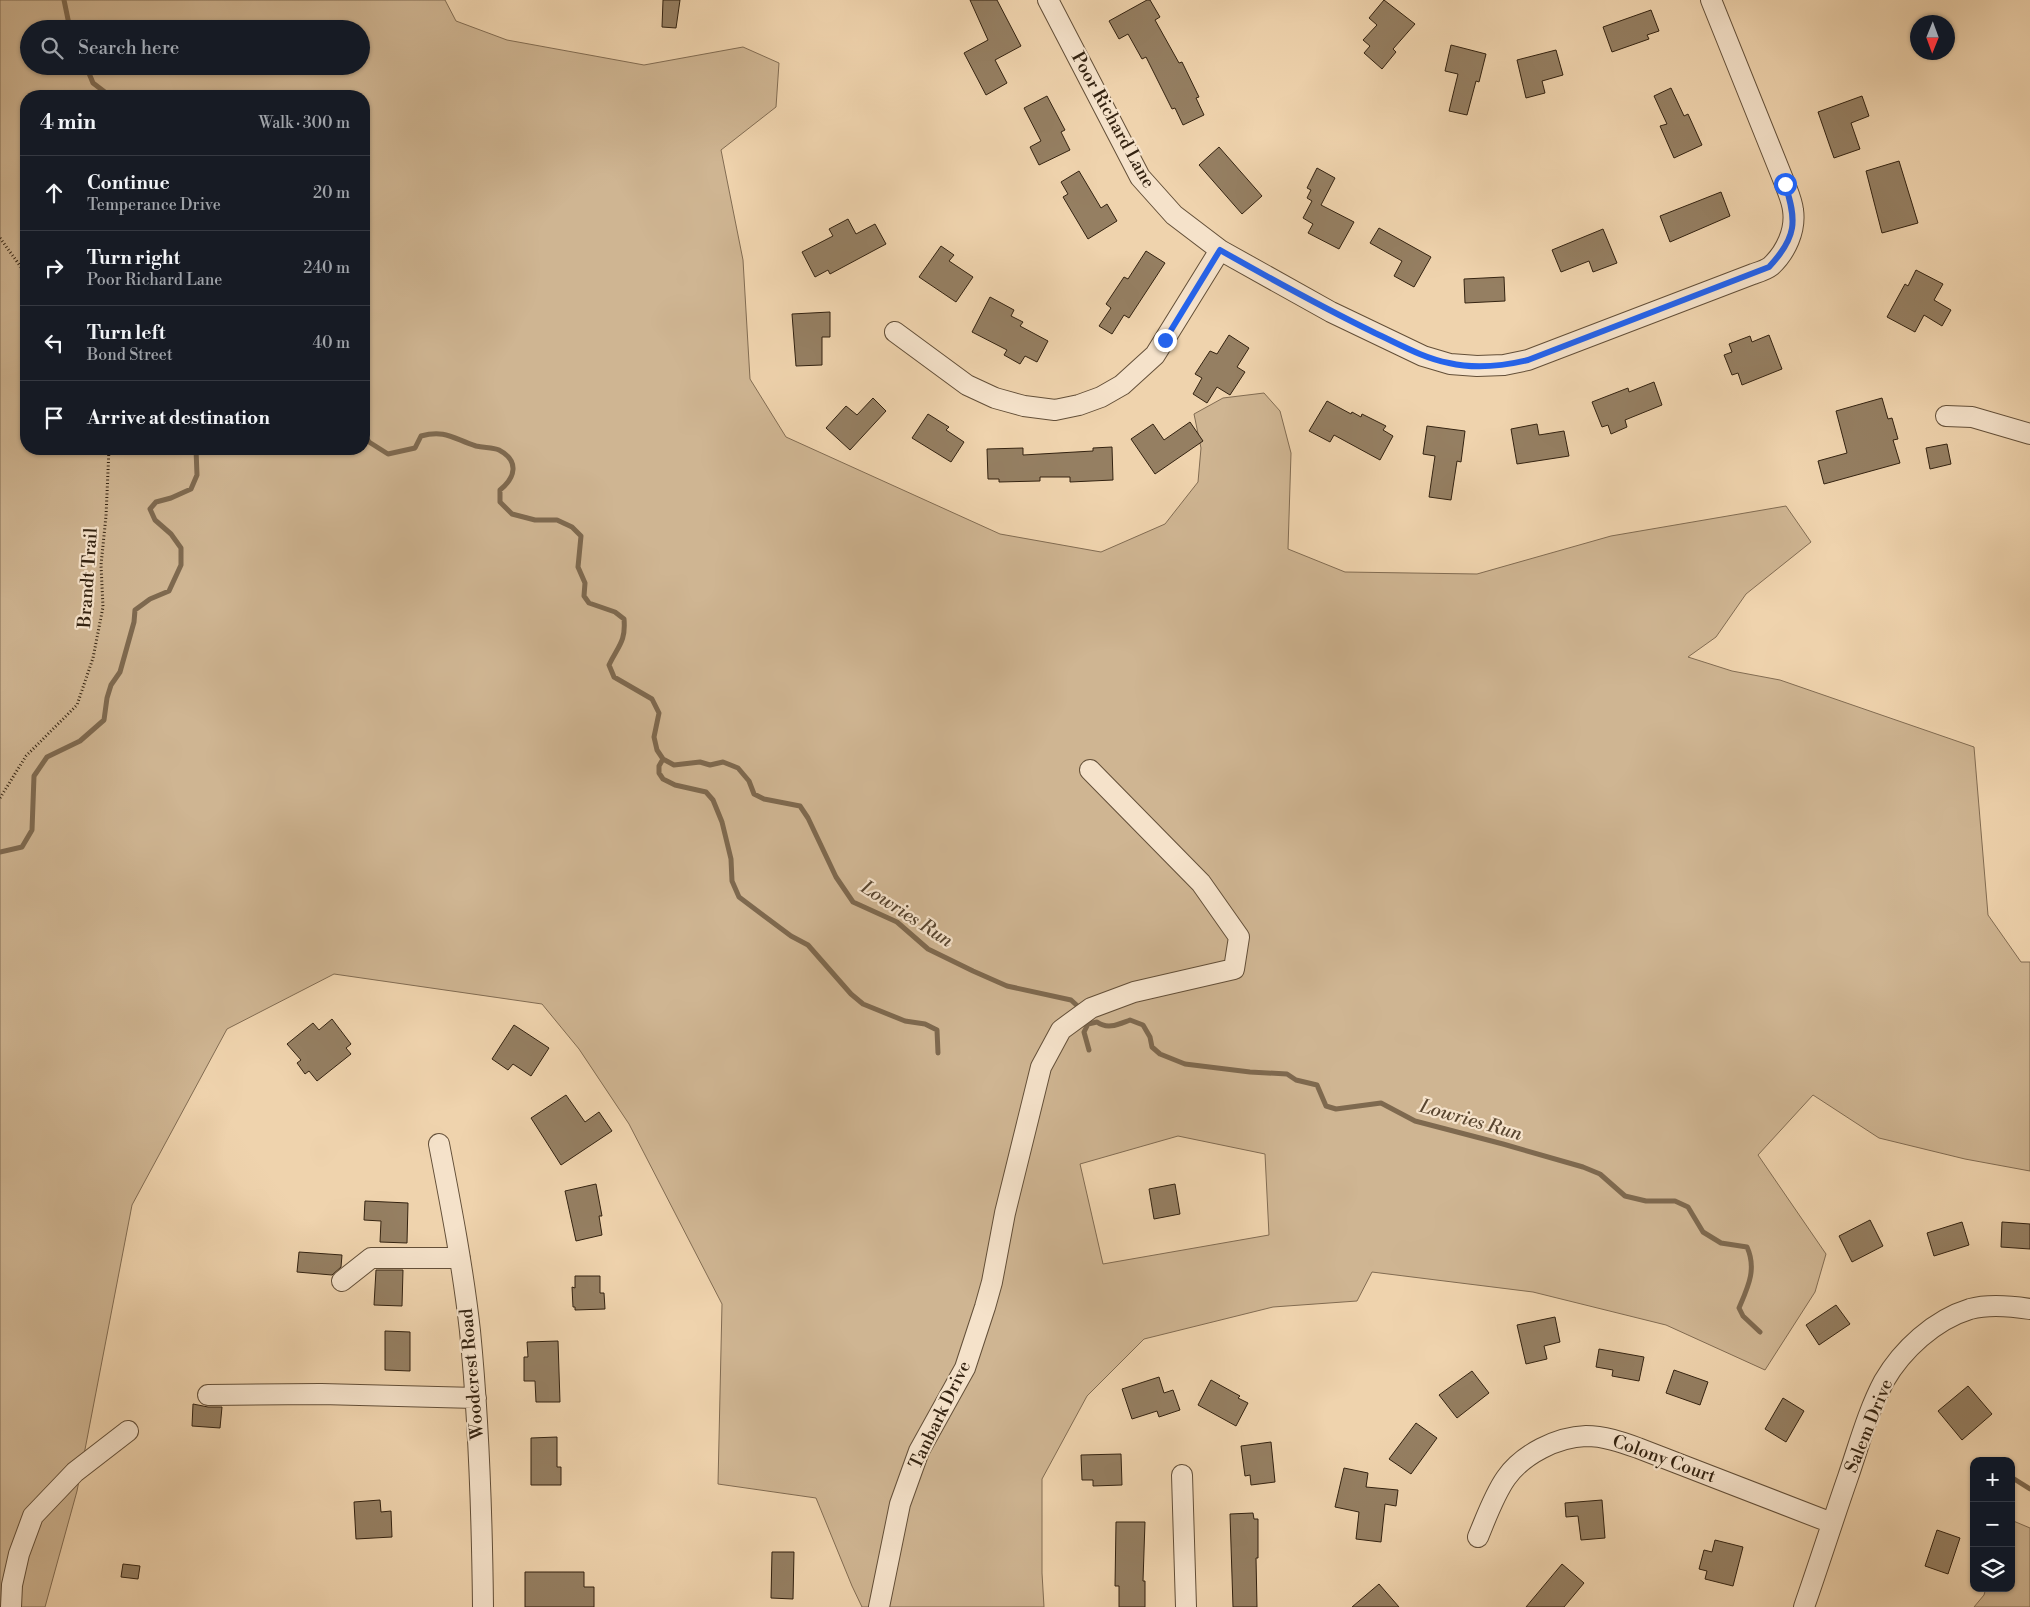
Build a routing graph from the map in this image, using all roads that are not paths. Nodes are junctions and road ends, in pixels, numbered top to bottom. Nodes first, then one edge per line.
1 (1048, 0) edge
2 (1711, 0) edge
3 (1220, 250) junction
4 (895, 332) dead end
5 (1946, 416) dead end
6 (2030, 434) edge
7 (1090, 770) dead end
8 (439, 1144) dead end
9 (460, 1258) junction
10 (342, 1281) dead end
11 (2030, 1309) edge
12 (208, 1395) dead end
13 (476, 1398) junction
14 (128, 1431) dead end
15 (1182, 1475) dead end
16 (1832, 1523) junction
17 (1478, 1537) dead end
18 (11, 1607) edge
19 (482, 1607) edge
20 (878, 1607) edge
21 (1186, 1607) edge
22 (1804, 1607) edge

1 - 3 street, Poor Richard Lane
2 - 3 street, Poor Richard Lane
3 - 4 street
5 - 6 street
7 - 20 street, Tanbark Drive
8 - 9 street, Woodcrest Road
9 - 10 street
9 - 13 street, Woodcrest Road
11 - 16 street, Salem Drive
12 - 13 street
13 - 19 street, Woodcrest Road
14 - 18 street
15 - 21 street
16 - 17 street, Colony Court
16 - 22 street, Salem Drive

